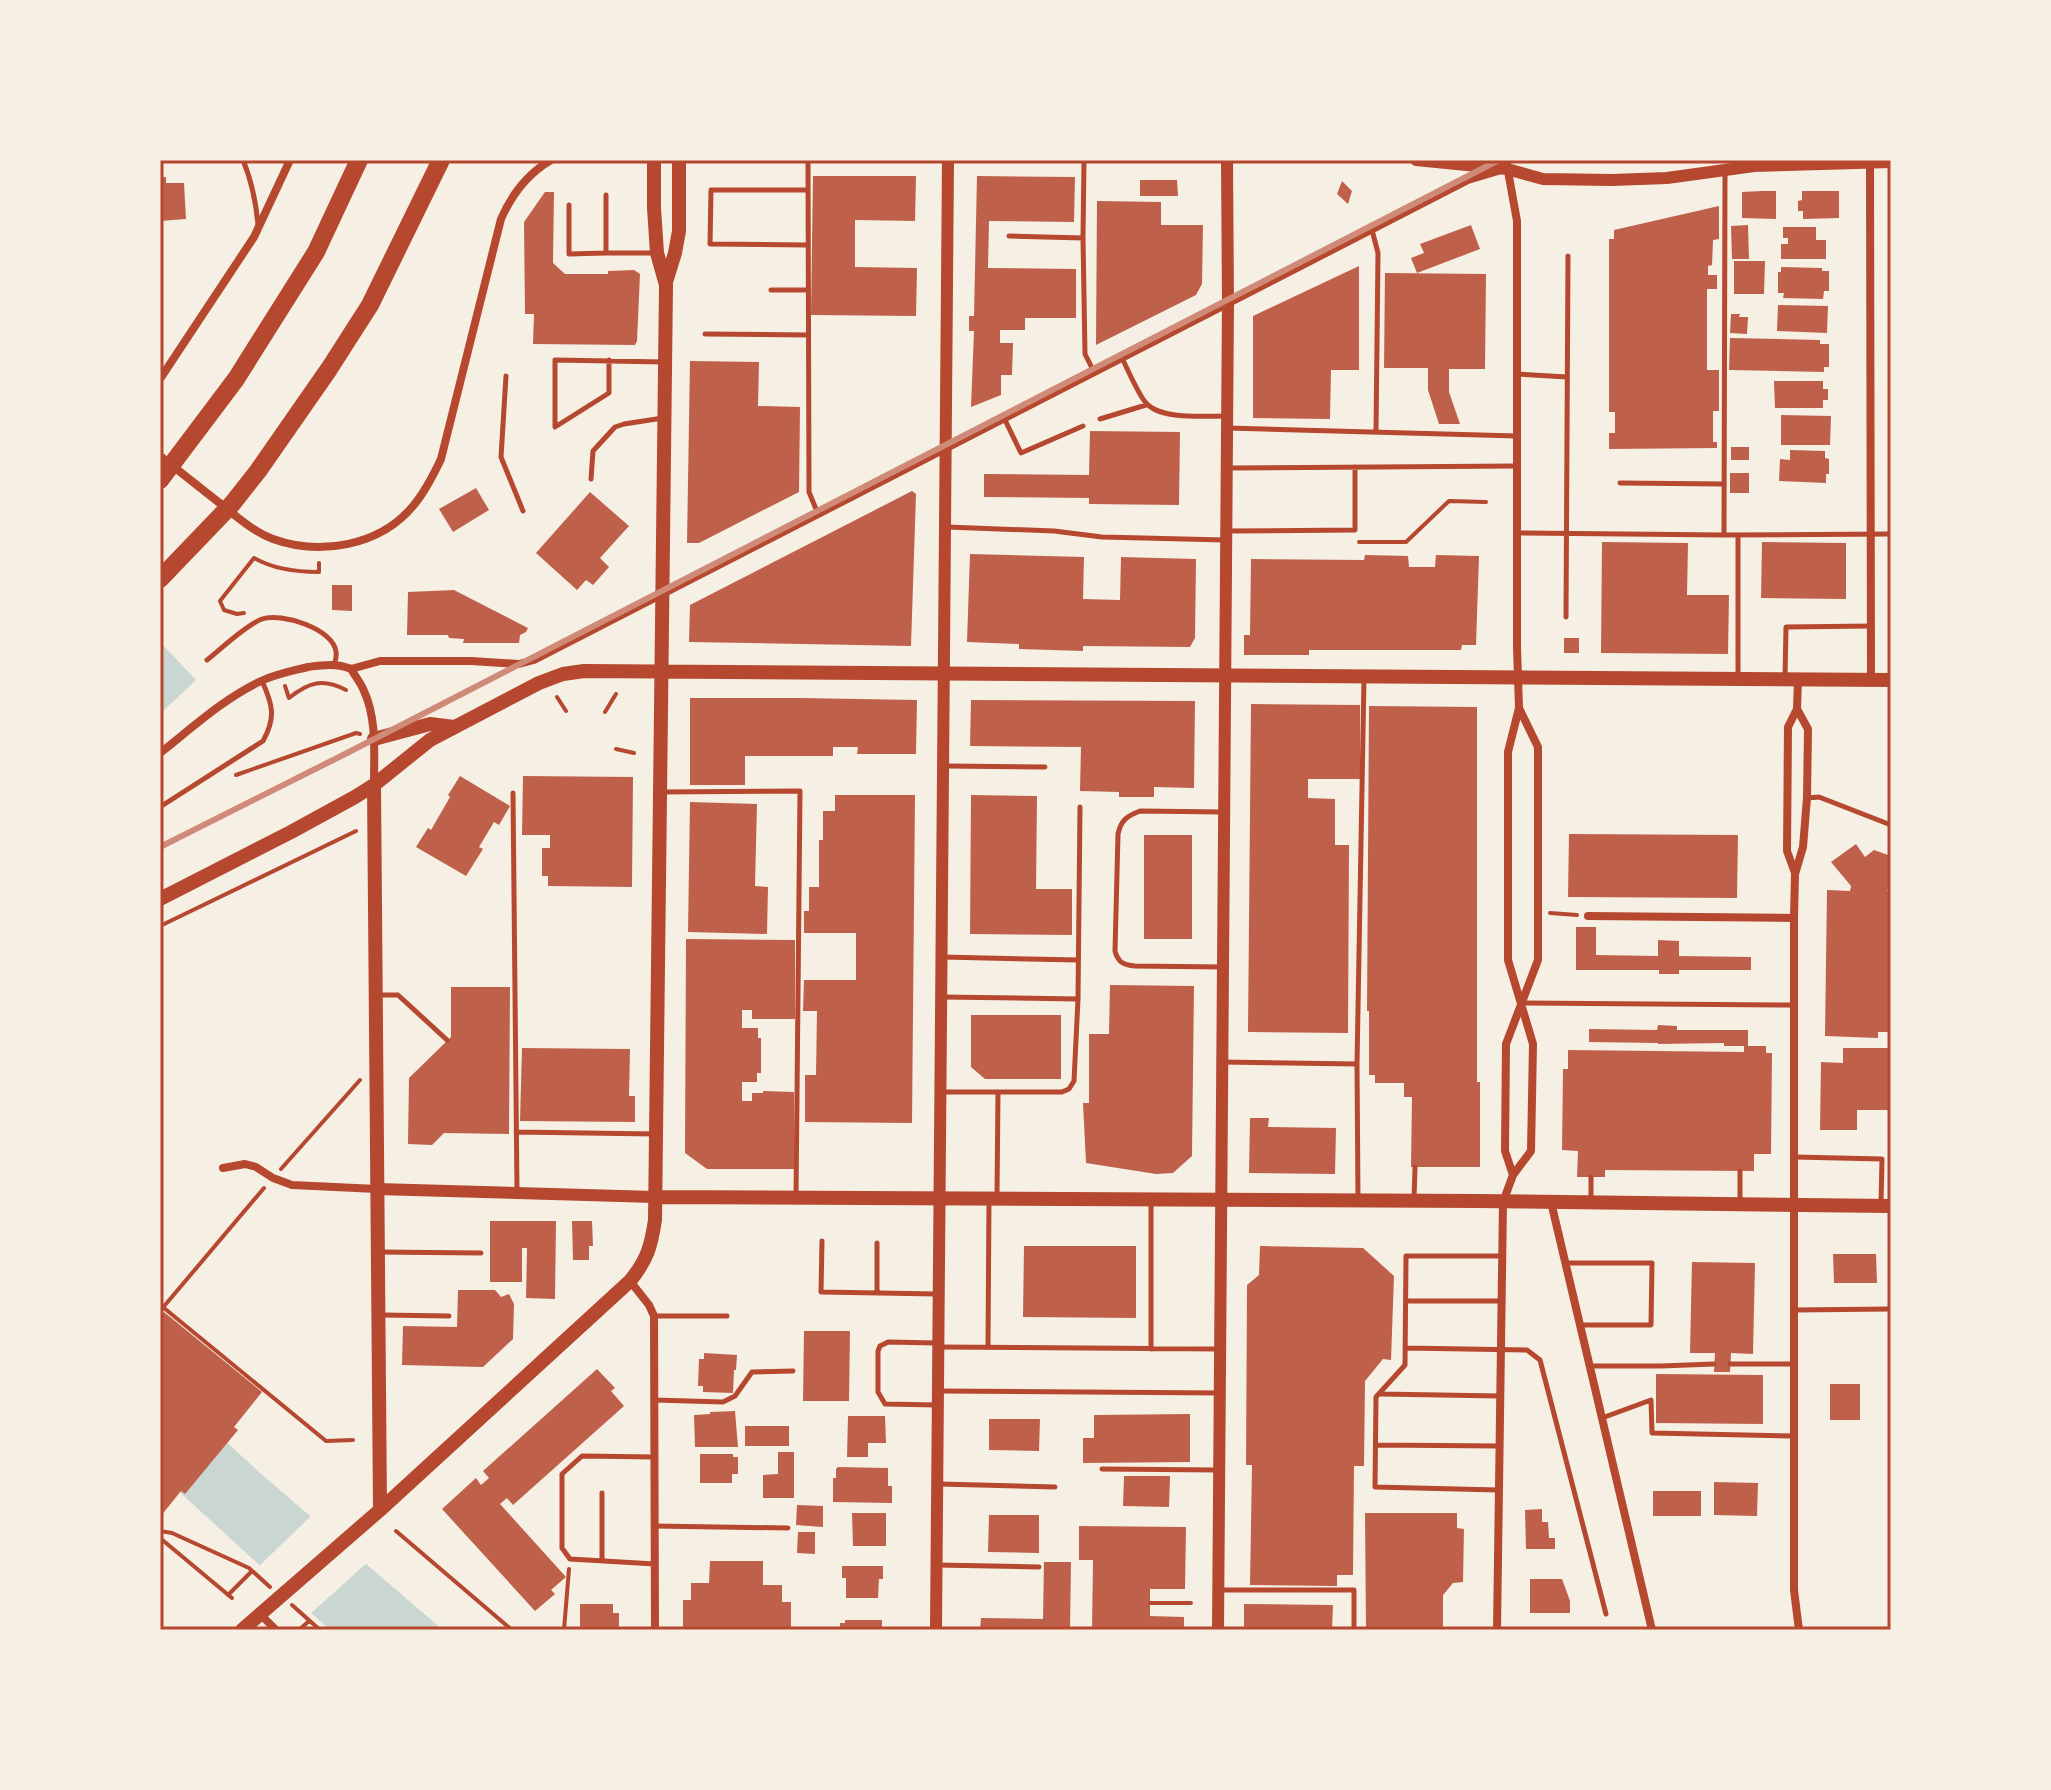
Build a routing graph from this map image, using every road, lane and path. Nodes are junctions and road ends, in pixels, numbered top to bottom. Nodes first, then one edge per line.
1 (243, 160) edge
2 (290, 160) edge
3 (359, 160) edge
4 (441, 160) edge
5 (551, 160) edge
6 (654, 160) edge
7 (679, 160) edge
8 (808, 160) edge
9 (948, 160) edge
10 (1084, 160) edge
11 (1227, 160) edge
12 (1416, 160) edge
13 (1870, 161) edge
14 (1891, 162) edge
15 (1506, 164) edge
16 (1725, 171) junction
17 (807, 190) junction
18 (606, 195) dead end
19 (569, 205) dead end
20 (258, 228) junction
21 (1372, 230) junction
22 (1009, 236) dead end
23 (1083, 238) junction
24 (807, 245) junction
25 (606, 253) junction
26 (657, 253) junction
27 (1568, 256) dead end
28 (666, 285) junction
29 (771, 290) dead end
30 (808, 290) junction
31 (1228, 303) junction
32 (705, 334) dead end
33 (808, 335) junction
34 (1121, 358) junction
35 (609, 360) junction
36 (665, 362) junction
37 (172, 364) junction
38 (160, 367) edge
39 (1094, 372) junction
40 (1517, 374) junction
41 (506, 376) dead end
42 (1567, 377) junction
43 (160, 379) edge
44 (1146, 405) junction
45 (664, 418) junction
46 (1004, 418) junction
47 (1100, 419) dead end
48 (1227, 422) junction
49 (1083, 426) dead end
50 (1376, 432) junction
51 (1517, 436) junction
52 (946, 448) junction
53 (160, 456) edge
54 (1517, 466) junction
55 (1355, 467) junction
56 (1227, 468) junction
57 (591, 479) dead end
58 (160, 480) edge
59 (1620, 483) dead end
60 (1724, 484) junction
61 (1486, 502) dead end
62 (523, 511) dead end
63 (818, 514) junction
64 (945, 527) junction
65 (1567, 532) junction
66 (1517, 533) junction
67 (1871, 534) junction
68 (1891, 534) edge
69 (1226, 535) junction
70 (1724, 535) junction
71 (1738, 535) junction
72 (1359, 542) dead end
73 (319, 563) dead end
74 (268, 564) dead end
75 (160, 579) edge
76 (662, 593) junction
77 (1566, 617) dead end
78 (1872, 626) junction
79 (207, 660) dead end
80 (334, 665) junction
81 (351, 669) junction
82 (661, 670) junction
83 (944, 673) junction
84 (1225, 675) junction
85 (1364, 676) junction
86 (1518, 676) junction
87 (1738, 679) junction
88 (1791, 679) junction
89 (262, 680) junction
90 (1871, 680) junction
91 (1891, 680) edge
92 (347, 691) dead end
93 (616, 694) dead end
94 (557, 697) dead end
95 (289, 698) dead end
96 (1519, 708) junction
97 (1797, 709) junction
98 (566, 711) dead end
99 (605, 712) dead end
100 (357, 724) dead end
101 (454, 727) junction
102 (356, 733) junction
103 (374, 739) junction
104 (616, 749) dead end
105 (160, 753) edge
106 (634, 753) dead end
107 (943, 766) junction
108 (1045, 767) dead end
109 (227, 778) dead end
110 (374, 785) junction
111 (660, 792) junction
112 (513, 793) dead end
113 (1807, 798) junction
114 (160, 807) edge
115 (1080, 807) dead end
116 (1224, 812) junction
117 (1891, 825) edge
118 (356, 831) dead end
119 (1795, 874) junction
120 (160, 899) edge
121 (1550, 913) dead end
122 (1588, 916) joint
123 (1794, 918) junction
124 (160, 926) edge
125 (941, 957) junction
126 (1078, 960) junction
127 (1223, 967) junction
128 (375, 995) junction
129 (941, 997) junction
130 (1078, 999) junction
131 (1520, 1003) junction
132 (1795, 1005) junction
133 (447, 1040) dead end
134 (376, 1062) junction
135 (1222, 1062) junction
136 (1357, 1064) junction
137 (940, 1092) junction
138 (998, 1092) junction
139 (516, 1132) junction
140 (656, 1134) junction
141 (1795, 1157) junction
142 (1415, 1167) dead end
143 (223, 1168) dead end
144 (1740, 1171) dead end
145 (1513, 1175) junction
146 (1591, 1177) dead end
147 (273, 1178) junction
148 (377, 1189) junction
149 (517, 1193) junction
150 (655, 1197) junction
151 (796, 1198) junction
152 (939, 1198) junction
153 (993, 1199) junction
154 (1151, 1200) junction
155 (1221, 1200) junction
156 (1358, 1201) junction
157 (1414, 1201) junction
158 (1503, 1202) junction
159 (1551, 1202) junction
160 (1591, 1203) junction
161 (1739, 1204) junction
162 (1795, 1205) junction
163 (1886, 1206) edge
164 (822, 1241) dead end
165 (877, 1243) dead end
166 (378, 1252) junction
167 (481, 1253) dead end
168 (1502, 1256) junction
169 (1565, 1263) junction
170 (630, 1281) junction
171 (877, 1293) junction
172 (938, 1294) junction
173 (1406, 1301) junction
174 (1501, 1301) junction
175 (161, 1309) edge
176 (1891, 1309) edge
177 (1794, 1310) junction
178 (378, 1315) junction
179 (449, 1316) dead end
180 (654, 1316) junction
181 (727, 1316) dead end
182 (1579, 1325) junction
183 (937, 1345) junction
184 (988, 1347) junction
185 (1405, 1348) junction
186 (1151, 1349) junction
187 (1220, 1349) junction
188 (1501, 1350) junction
189 (1714, 1364) dead end
190 (1730, 1364) dead end
191 (1794, 1364) junction
192 (1590, 1366) junction
193 (793, 1371) dead end
194 (937, 1391) junction
195 (1220, 1393) junction
196 (1379, 1394) junction
197 (1500, 1396) junction
198 (654, 1400) junction
199 (937, 1405) junction
200 (1602, 1418) junction
201 (1794, 1436) junction
202 (353, 1440) dead end
203 (1376, 1445) junction
204 (1500, 1446) junction
205 (655, 1457) junction
206 (1102, 1469) dead end
207 (1219, 1470) junction
208 (937, 1484) junction
209 (1055, 1487) dead end
210 (1499, 1490) junction
211 (602, 1493) dead end
212 (377, 1512) junction
213 (655, 1526) junction
214 (788, 1528) dead end
215 (160, 1531) edge
216 (396, 1531) dead end
217 (160, 1538) edge
218 (570, 1559) junction
219 (602, 1561) junction
220 (655, 1564) junction
221 (936, 1565) junction
222 (1039, 1567) dead end
223 (252, 1571) junction
224 (1218, 1590) junction
225 (275, 1591) dead end
226 (287, 1601) dead end
227 (1150, 1603) dead end
228 (1191, 1603) dead end
229 (260, 1614) junction
230 (1606, 1614) dead end
231 (309, 1621) junction
232 (242, 1630) edge
233 (276, 1630) edge
234 (299, 1630) edge
235 (320, 1630) edge
236 (512, 1630) edge
237 (564, 1630) edge
238 (655, 1630) edge
239 (936, 1630) edge
240 (1218, 1630) edge
241 (1354, 1630) edge
242 (1497, 1630) edge
243 (1652, 1630) edge
244 (1799, 1630) edge

1 - 20 lane
2 - 20 street
3 - 58 highway
4 - 75 highway
5 - 53 street
6 - 26 main road
7 - 28 main road
8 - 17 lane
9 - 52 street
10 - 23 lane
11 - 31 street
12 - 15 street
13 - 14 street
13 - 16 street
13 - 67 street
15 - 16 street
15 - 21 street
15 - 40 street
16 - 60 lane
17 - 24 lane
17 - 24 lane
18 - 25 lane
19 - 25 lane
20 - 37 street
21 - 31 street
21 - 50 lane
22 - 23 lane
23 - 39 lane
24 - 30 lane
25 - 26 lane
26 - 28 main road
27 - 42 lane
28 - 36 main road
29 - 30 lane
30 - 33 lane
31 - 34 street
31 - 48 street
32 - 33 lane
33 - 63 lane
34 - 39 street
34 - 44 lane
35 - 35 lane
35 - 36 lane
36 - 45 main road
37 - 38 lane
37 - 43 street
39 - 46 street
40 - 42 lane
40 - 51 street
41 - 62 lane
42 - 65 lane
44 - 47 lane
44 - 48 lane
45 - 57 lane
45 - 76 main road
46 - 49 lane
46 - 52 street
48 - 50 lane
48 - 56 street
50 - 51 lane
51 - 54 street
52 - 63 street
52 - 64 street
54 - 55 lane
54 - 66 street
55 - 56 lane
55 - 69 lane
56 - 69 street
59 - 60 lane
60 - 70 lane
61 - 72 path
63 - 76 street
64 - 69 lane
64 - 83 street
65 - 66 lane
65 - 70 lane
65 - 77 lane
66 - 86 street
67 - 68 lane
67 - 71 lane
67 - 78 street
69 - 84 street
70 - 71 lane
71 - 87 lane
73 - 74 path
76 - 81 street
76 - 82 main road
78 - 88 lane
78 - 90 street
79 - 80 lane
80 - 81 street
80 - 89 street
81 - 103 street
82 - 83 main road
82 - 101 main road
82 - 111 main road
83 - 84 main road
83 - 107 street
84 - 85 main road
84 - 116 street
85 - 86 main road
85 - 136 lane
86 - 87 main road
86 - 96 street
87 - 88 main road
88 - 90 main road
88 - 97 street
89 - 105 street
89 - 114 lane
90 - 91 main road
92 - 95 path
93 - 99 path
94 - 98 path
96 - 131 street
96 - 131 street
97 - 113 street
97 - 119 street
100 - 102 path
101 - 103 main road
101 - 110 main road
102 - 103 path
102 - 109 path
103 - 110 street
104 - 106 path
107 - 108 lane
107 - 125 street
110 - 120 main road
110 - 128 main road
111 - 140 main road
111 - 151 lane
112 - 139 lane
113 - 117 lane
113 - 119 street
115 - 126 lane
116 - 127 street
116 - 127 lane
118 - 124 path
119 - 123 street
121 - 122 path
122 - 123 street
123 - 132 street
125 - 126 lane
125 - 129 street
126 - 130 lane
127 - 135 street
128 - 133 lane
128 - 134 main road
129 - 130 lane
129 - 137 street
130 - 138 lane
131 - 132 lane
131 - 145 street
131 - 145 street
132 - 141 street
134 - 147 path
134 - 148 main road
135 - 136 lane
135 - 155 street
136 - 156 lane
137 - 138 lane
137 - 152 street
138 - 153 lane
139 - 140 lane
139 - 149 lane
140 - 150 main road
141 - 162 street
141 - 163 lane
142 - 157 lane
143 - 147 street
144 - 161 lane
145 - 158 street
146 - 160 lane
147 - 148 street
147 - 175 path
148 - 149 street
148 - 166 main road
149 - 150 street
150 - 151 main road
150 - 170 main road
151 - 152 main road
152 - 153 main road
152 - 172 street
153 - 154 main road
153 - 184 lane
154 - 155 main road
154 - 186 lane
155 - 156 main road
155 - 187 street
156 - 157 main road
157 - 158 main road
158 - 159 main road
158 - 168 street
159 - 160 main road
159 - 169 street
160 - 161 main road
161 - 162 main road
162 - 163 main road
162 - 177 street
164 - 171 lane
165 - 171 lane
166 - 167 lane
166 - 178 main road
168 - 173 lane
168 - 174 street
169 - 182 street
169 - 182 lane
170 - 180 street
170 - 212 main road
171 - 172 lane
172 - 183 street
173 - 174 lane
173 - 185 lane
174 - 188 street
175 - 202 path
176 - 177 lane
177 - 191 street
178 - 179 lane
178 - 212 main road
180 - 181 lane
180 - 198 street
182 - 192 street
183 - 184 lane
183 - 194 street
183 - 199 lane
184 - 186 lane
185 - 188 lane
185 - 196 lane
186 - 187 lane
187 - 195 street
188 - 197 street
188 - 230 lane
189 - 192 lane
190 - 191 lane
191 - 201 street
192 - 200 street
193 - 198 lane
194 - 195 lane
194 - 199 street
195 - 207 street
196 - 197 lane
196 - 203 lane
197 - 204 street
198 - 205 street
199 - 208 street
200 - 201 lane
200 - 243 street
201 - 244 street
203 - 204 lane
203 - 210 lane
204 - 210 street
205 - 213 street
205 - 218 lane
206 - 207 lane
207 - 224 street
208 - 209 lane
208 - 221 street
210 - 242 street
211 - 219 lane
212 - 229 main road
213 - 214 lane
213 - 220 street
215 - 223 path
216 - 236 path
217 - 223 path
218 - 219 lane
218 - 237 path
219 - 220 lane
220 - 238 street
221 - 222 lane
221 - 239 street
223 - 225 path
224 - 240 street
224 - 241 lane
226 - 231 path
227 - 228 path
229 - 232 main road
229 - 233 street
231 - 234 path
231 - 235 path

